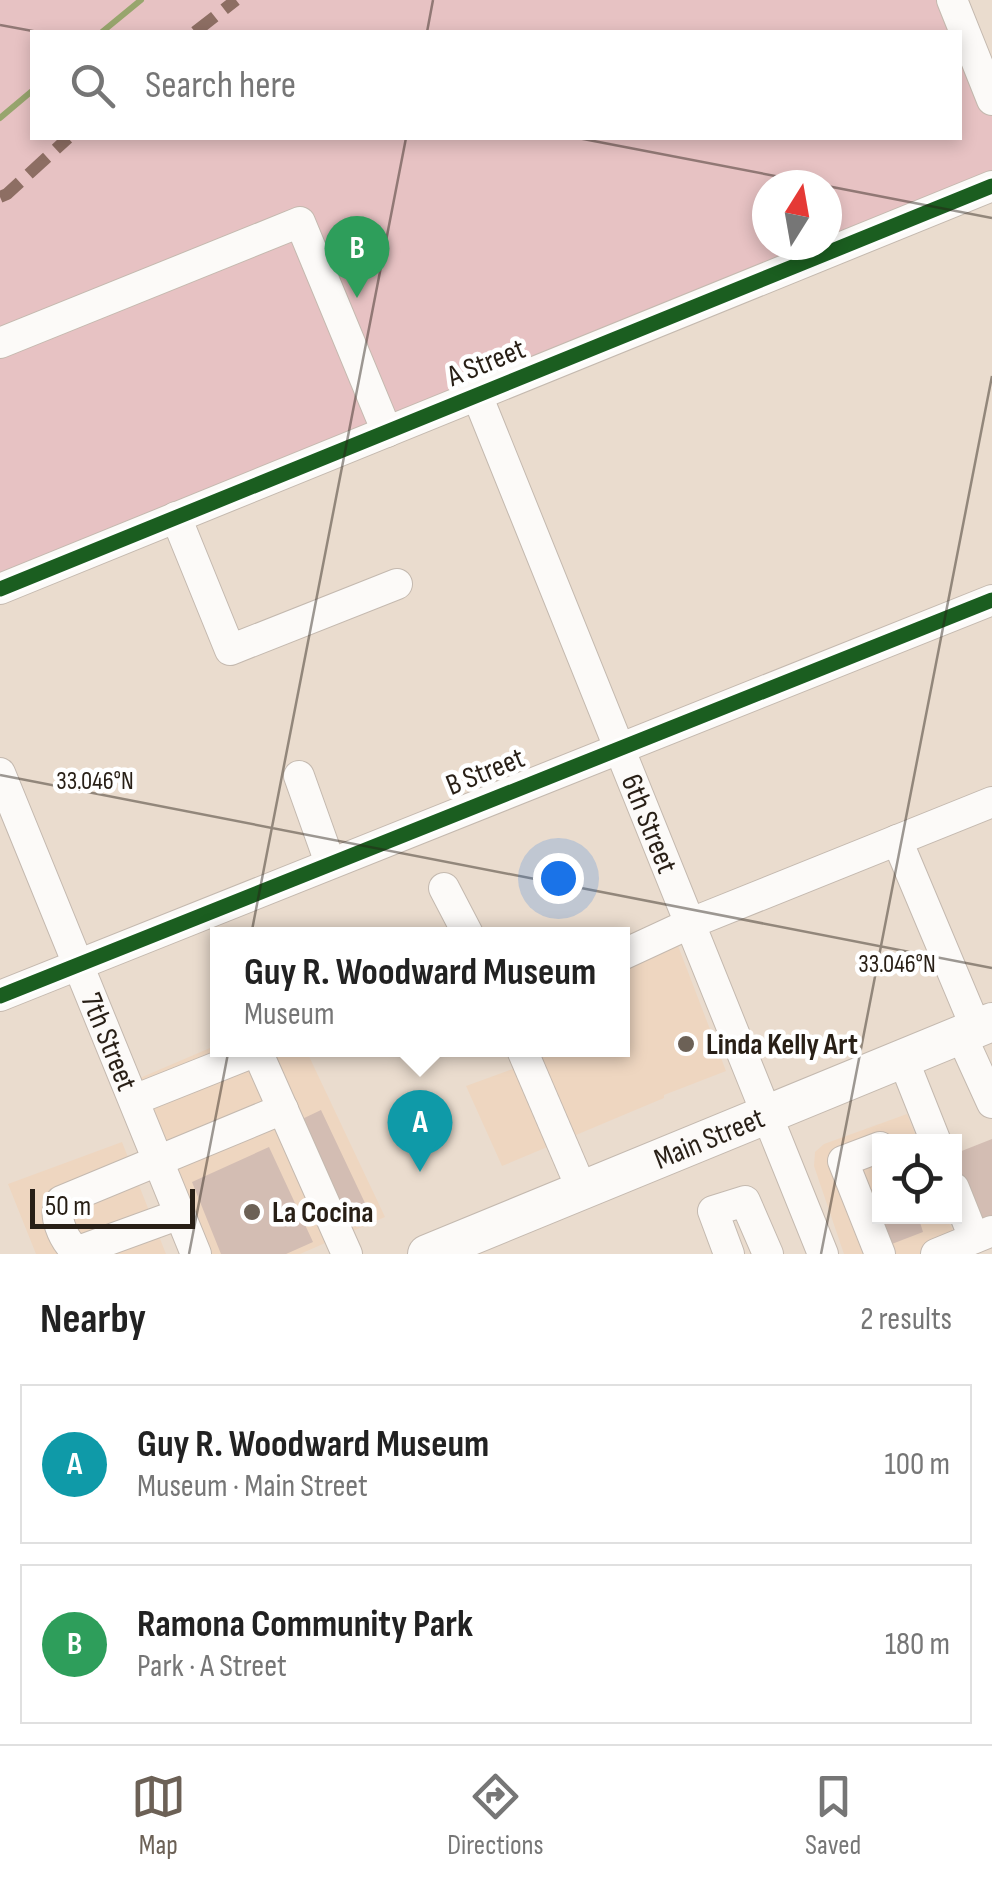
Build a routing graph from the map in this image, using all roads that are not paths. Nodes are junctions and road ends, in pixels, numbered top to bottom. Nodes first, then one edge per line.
1 (952, 0) edge
2 (992, 100) edge
3 (992, 186) edge
4 (0, 342) edge
5 (477, 396) junction
6 (387, 432) junction
7 (176, 517) junction
8 (397, 584) dead end
9 (0, 589) edge
10 (992, 600) edge
11 (618, 748) junction
12 (0, 774) edge
13 (299, 776) dead end
14 (992, 802) edge
15 (897, 840) junction
16 (330, 863) junction
17 (444, 888) dead end
18 (691, 923) junction
19 (464, 927) edge
20 (630, 952) edge
21 (78, 964) junction
22 (0, 996) edge
23 (976, 1028) edge
24 (242, 1057) edge
25 (260, 1057) edge
26 (525, 1057) edge
27 (903, 1058) junction
28 (134, 1100) junction
29 (992, 1102) edge
30 (282, 1110) junction
31 (768, 1114) junction
32 (933, 1134) edge
33 (872, 1150) edge
34 (159, 1162) junction
35 (582, 1190) junction
36 (962, 1201) edge
37 (180, 1214) junction
38 (983, 1235) edge
39 (443, 1251) edge
40 (196, 1254) edge
41 (347, 1254) edge
42 (729, 1254) edge
43 (768, 1254) edge
44 (824, 1254) edge
45 (880, 1254) edge
46 (936, 1254) edge

1 - 2 street
3 - 5 street, A Street
4 - 6 street
5 - 6 street, A Street
5 - 11 street, 6th Street
6 - 7 street, A Street
7 - 8 street
7 - 9 street, A Street
10 - 11 street, B Street
11 - 16 street, B Street
11 - 18 street, 6th Street
12 - 21 street, 7th Street
13 - 16 street
14 - 15 street
15 - 18 street
15 - 23 street
16 - 21 street, B Street
17 - 19 street
18 - 20 street
18 - 31 street, 6th Street
21 - 22 street, B Street
21 - 28 street, 7th Street
23 - 27 main road, Main Street
23 - 29 street
24 - 28 street
25 - 30 street
26 - 35 street
27 - 31 main road, Main Street
27 - 32 street
28 - 34 street, 7th Street
30 - 34 street
30 - 41 street
31 - 35 main road, Main Street
31 - 44 street, 6th Street
33 - 45 street
34 - 37 street, 7th Street
34 - 37 street
35 - 39 main road, Main Street
36 - 38 street
37 - 40 street, 7th Street
38 - 46 street
42 - 43 street

